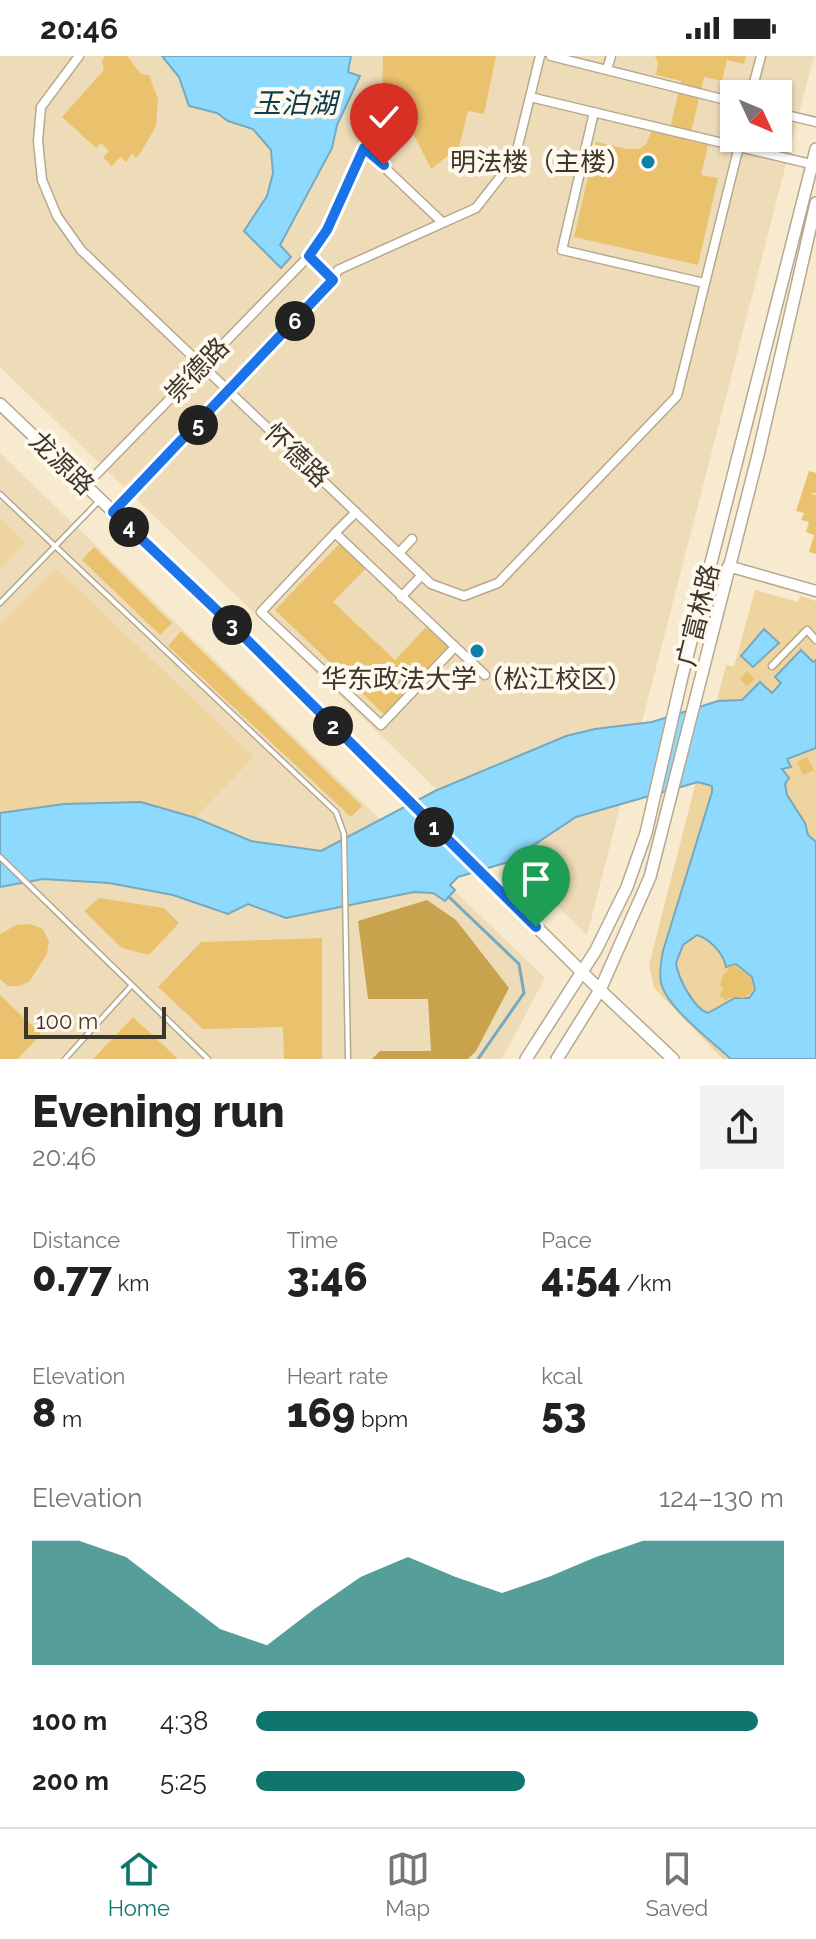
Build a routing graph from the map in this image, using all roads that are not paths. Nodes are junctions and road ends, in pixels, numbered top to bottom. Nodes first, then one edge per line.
1 (79, 56) edge
2 (540, 56) edge
3 (551, 56) edge
4 (611, 56) edge
5 (761, 56) edge
6 (607, 69) junction
7 (755, 80) edge
8 (530, 97) junction
9 (720, 98) edge
10 (594, 112) junction
11 (792, 116) edge
12 (816, 122) edge
13 (720, 138) edge
14 (816, 149) edge
15 (737, 152) edge
16 (772, 152) edge
17 (814, 165) edge
18 (816, 203) edge
19 (442, 222) junction
20 (309, 256) junction
21 (333, 280) junction
22 (704, 283) junction
23 (202, 365) junction
24 (231, 391) junction
25 (0, 404) edge
26 (86, 485) junction
27 (0, 494) edge
28 (100, 499) junction
29 (113, 512) junction
30 (356, 512) junction
31 (335, 533) junction
32 (412, 539) dead end
33 (55, 547) junction
34 (399, 553) junction
35 (728, 566) junction
36 (422, 575) junction
37 (816, 591) edge
38 (401, 597) junction
39 (0, 603) edge
40 (816, 640) edge
41 (455, 647) junction
42 (772, 666) dead end
43 (485, 675) dead end
44 (0, 857) edge
45 (583, 973) junction
46 (132, 985) junction
47 (600, 990) junction
48 (65, 1059) edge
49 (208, 1059) edge
50 (348, 1059) edge
51 (526, 1059) edge
52 (557, 1059) edge
53 (673, 1059) edge

1 - 23 street, 怀德路
2 - 8 street, 崇德路
3 - 6 street
4 - 6 street
5 - 7 street
6 - 9 street
8 - 10 street
8 - 19 street, 崇德路
10 - 13 street
10 - 22 street
11 - 12 street
14 - 17 main road, 广富林路
15 - 22 street
16 - 17 street
17 - 45 main road, 广富林路
18 - 35 main road, 广富林路
19 - 20 street, 崇德路
19 - 21 street, 崇德路
20 - 21 street
20 - 23 street, 崇德路
21 - 24 street, 崇德路
22 - 36 street, 怀德路
23 - 24 street, 怀德路
23 - 26 street, 崇德路
24 - 29 street, 崇德路
24 - 30 street, 怀德路
25 - 26 main road, 龙源路
26 - 28 main road, 龙源路
27 - 33 lane
28 - 29 main road, 龙源路
28 - 33 lane
29 - 45 main road, 龙源路
30 - 31 street
30 - 34 street, 怀德路
31 - 38 street
31 - 41 street
32 - 34 street
33 - 39 lane
33 - 50 lane
34 - 36 street, 怀德路
35 - 37 street
35 - 47 main road, 广富林路
36 - 38 street
38 - 41 street
40 - 42 street
41 - 43 street
44 - 46 lane
45 - 47 main road, 龙源路
45 - 51 main road, 广富林路
46 - 48 lane
46 - 49 lane
47 - 52 main road, 广富林路
47 - 53 main road, 龙源路

